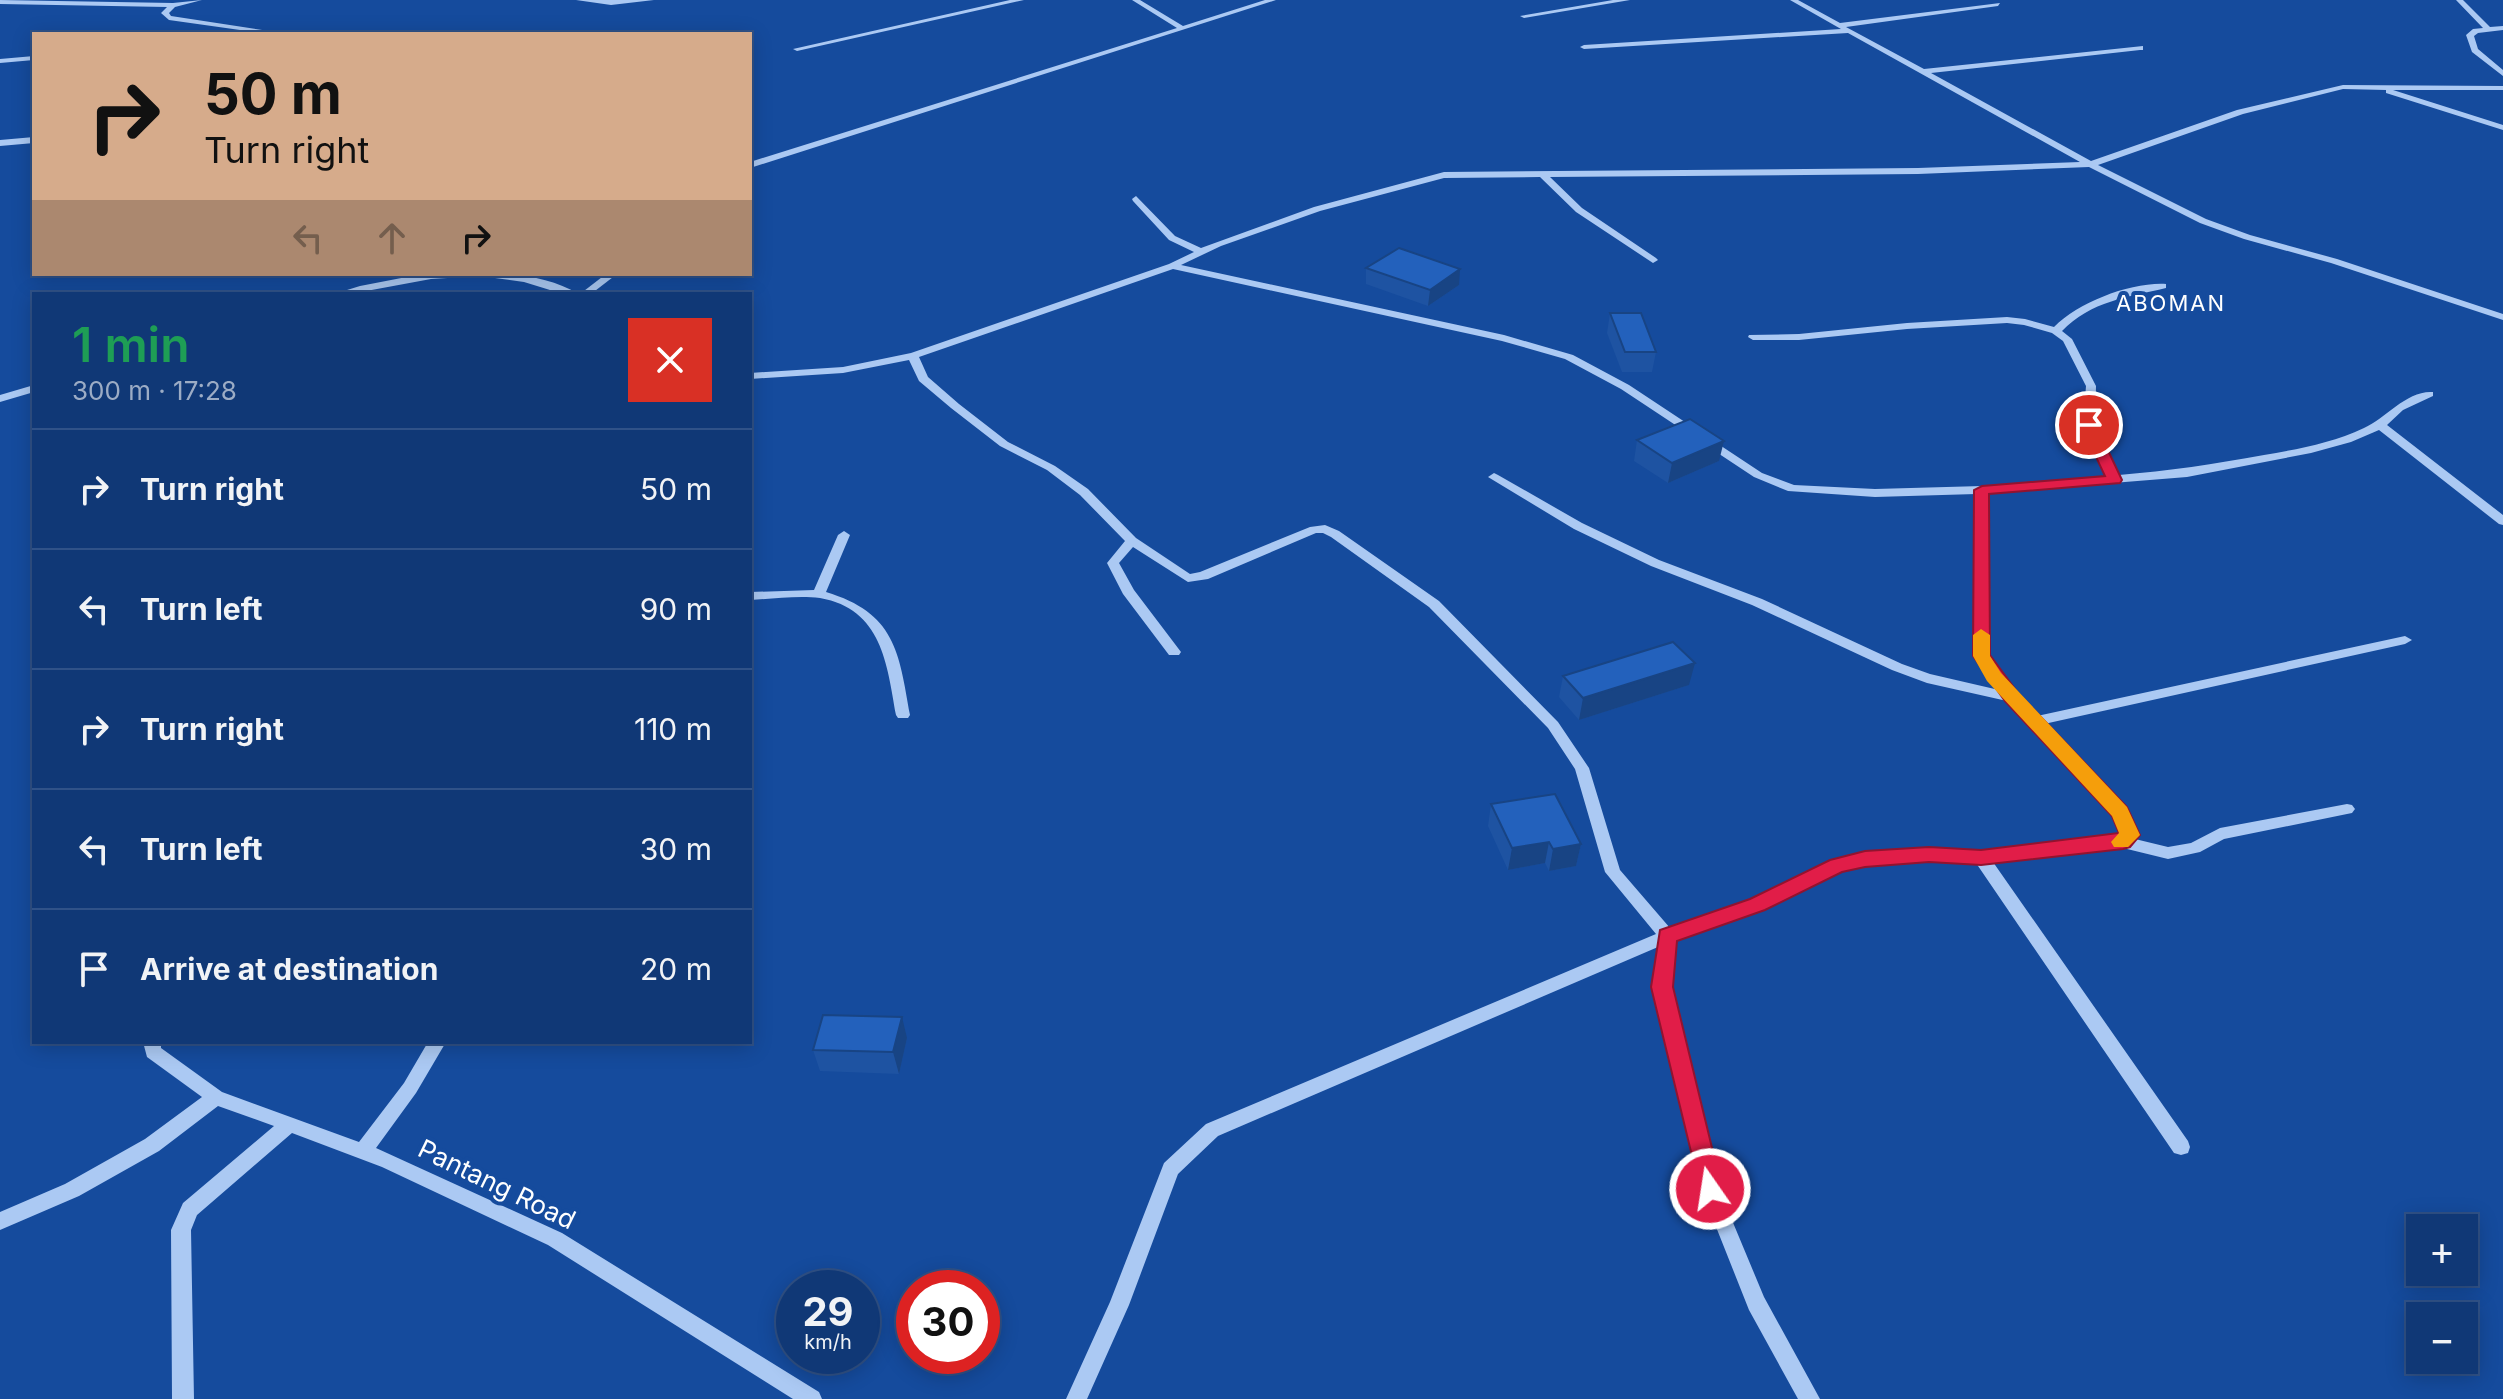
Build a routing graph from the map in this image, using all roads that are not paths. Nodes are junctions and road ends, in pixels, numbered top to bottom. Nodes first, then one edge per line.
1 (199, 0) edge
2 (580, 0) edge
3 (651, 0) edge
4 (1020, 0) edge
5 (1135, 0) edge
6 (1272, 0) edge
7 (1626, 0) edge
8 (1793, 0) edge
9 (2459, 0) edge
10 (0, 2) edge
11 (83, 2) edge
12 (1998, 4) dead end
13 (173, 5) junction
14 (1524, 16) dead end
15 (1841, 25) junction
16 (1182, 28) junction
17 (2503, 28) edge
18 (2488, 29) junction
19 (1852, 31) junction
20 (270, 32) edge
21 (1584, 47) dead end
22 (2140, 48) dead end
23 (797, 49) dead end
24 (32, 58) edge
25 (0, 61) edge
26 (1927, 71) junction
27 (2503, 74) edge
28 (2374, 86) junction
29 (2503, 88) edge
30 (2503, 128) edge
31 (32, 140) edge
32 (0, 143) edge
33 (752, 164) edge
34 (2092, 164) junction
35 (1542, 173) junction
36 (1136, 199) dead end
37 (1201, 252) junction
38 (1653, 260) dead end
39 (1172, 266) junction
40 (447, 276) edge
41 (513, 276) edge
42 (609, 276) edge
43 (2163, 286) dead end
44 (346, 292) edge
45 (567, 292) edge
46 (588, 292) edge
47 (2503, 317) edge
48 (2056, 331) junction
49 (1753, 337) dead end
50 (913, 356) junction
51 (752, 376) edge
52 (32, 389) edge
53 (2429, 394) dead end
54 (0, 399) edge
55 (2380, 425) junction
56 (1494, 477) dead end
57 (2115, 480) junction
58 (1982, 490) junction
59 (2503, 521) edge
60 (844, 535) dead end
61 (1132, 541) junction
62 (819, 594) junction
63 (752, 596) edge
64 (2405, 640) dead end
65 (1174, 652) dead end
66 (2011, 697) junction
67 (903, 715) dead end
68 (2034, 721) junction
69 (2347, 809) dead end
70 (2123, 842) junction
71 (1981, 857) junction
72 (1667, 936) junction
73 (152, 1044) edge
74 (436, 1044) edge
75 (216, 1097) junction
76 (290, 1124) junction
77 (2181, 1147) dead end
78 (363, 1151) junction
79 (0, 1221) edge
80 (183, 1399) edge
81 (812, 1399) edge
82 (1076, 1399) edge
83 (1810, 1399) edge

1 - 13 street
2 - 3 street
4 - 23 street
5 - 16 street
6 - 16 street
7 - 14 street
8 - 15 street
9 - 18 street
10 - 11 street
11 - 13 street
12 - 15 street
13 - 20 street
15 - 19 street
16 - 33 street
17 - 18 street
18 - 27 street
19 - 21 street
19 - 26 street
22 - 26 street
24 - 25 street
26 - 34 street
28 - 29 street
28 - 30 street
28 - 34 street
31 - 32 street
34 - 35 street
34 - 47 street
35 - 37 street
35 - 38 street
36 - 37 street
37 - 39 street
39 - 50 street
39 - 58 street
40 - 44 street
41 - 45 street
42 - 46 street
43 - 48 street
48 - 49 street
48 - 57 street
50 - 51 street
50 - 61 street
52 - 54 street
53 - 55 street
55 - 57 street
55 - 59 street
56 - 66 street
57 - 58 street
58 - 66 street
60 - 62 street
61 - 65 street
61 - 72 street
62 - 63 street
62 - 67 street
64 - 68 street
66 - 68 street
68 - 70 street
69 - 70 street
70 - 71 street
71 - 72 street
71 - 77 street
72 - 82 street
72 - 83 street
73 - 75 street, Pantang Road
74 - 78 street
75 - 76 street, Pantang Road
75 - 79 street
76 - 78 street, Pantang Road
76 - 80 street
78 - 81 street, Pantang Road

